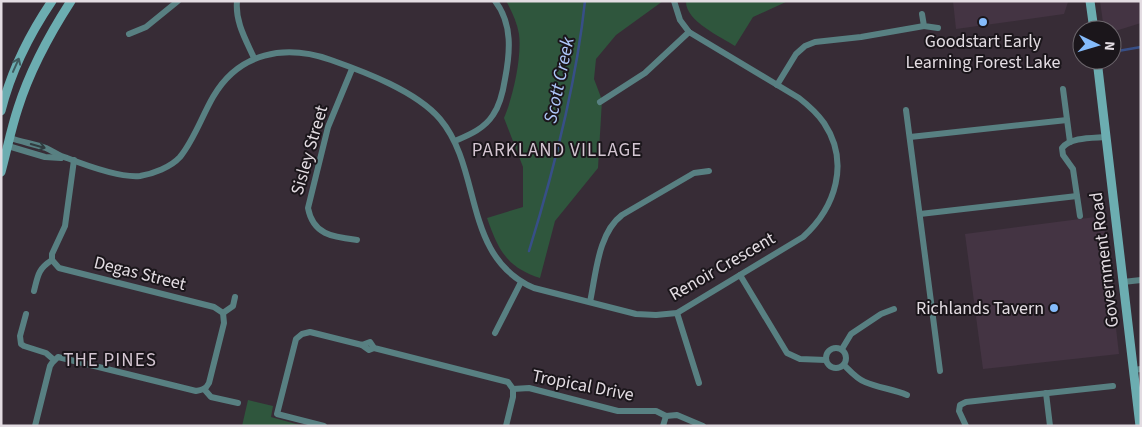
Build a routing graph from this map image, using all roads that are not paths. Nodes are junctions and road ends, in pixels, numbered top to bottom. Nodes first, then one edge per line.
1 (52, 1) edge
2 (71, 1) edge
3 (178, 1) edge
4 (237, 1) edge
5 (495, 1) edge
6 (674, 1) edge
7 (1090, 1) edge
8 (922, 14) dead end
9 (1093, 20) edge
10 (924, 26) junction
11 (938, 28) dead end
12 (689, 32) junction
13 (129, 34) dead end
14 (254, 58) junction
15 (352, 69) junction
16 (1098, 70) edge
17 (777, 85) junction
18 (1063, 89) dead end
19 (600, 102) dead end
20 (906, 110) dead end
21 (1, 111) edge
22 (1067, 120) junction
23 (910, 137) junction
24 (1105, 137) junction
25 (5, 141) edge
26 (455, 141) junction
27 (1070, 142) junction
28 (74, 160) junction
29 (709, 171) dead end
30 (1, 172) edge
31 (1077, 196) junction
32 (920, 214) junction
33 (1080, 216) dead end
34 (357, 240) dead end
35 (52, 260) junction
36 (740, 275) junction
37 (1141, 280) edge
38 (522, 282) junction
39 (1123, 282) junction
40 (34, 291) dead end
41 (235, 298) dead end
42 (590, 302) junction
43 (894, 309) dead end
44 (677, 312) junction
45 (224, 313) junction
46 (26, 314) dead end
47 (495, 334) dead end
48 (842, 349) junction
49 (54, 360) junction
50 (826, 360) junction
51 (844, 365) junction
52 (1137, 370) edge
53 (940, 371) dead end
54 (699, 383) dead end
55 (1113, 386) dead end
56 (204, 389) junction
57 (513, 389) junction
58 (1046, 393) junction
59 (907, 395) dead end
60 (238, 403) dead end
61 (666, 416) junction
62 (35, 426) edge
63 (324, 426) edge
64 (506, 426) edge
65 (663, 426) edge
66 (703, 426) edge
67 (966, 426) edge
68 (1050, 426) edge
69 (1140, 426) edge

21 -> 1 street
2 - 25 street
3 - 13 street
4 - 14 street
5 - 26 street
6 - 12 street, Renoir Crescent
7 - 9 street
8 - 10 street
10 - 11 street
10 - 17 street
12 - 17 street, Renoir Crescent
12 - 19 street
14 - 15 street, Renoir Crescent
14 - 28 street, Renoir Crescent
15 - 26 street, Renoir Crescent
15 - 34 street, Sisley Street
16 - 24 street, Government Road
17 - 36 street, Renoir Crescent
18 - 22 street
20 - 23 street
22 - 23 street
22 - 27 street
23 - 32 street
24 - 27 street
24 - 39 street, Government Road
25 - 28 street, Renoir Crescent
25 - 30 street
26 - 38 street, Renoir Crescent
27 - 31 street
28 - 35 street
29 - 42 street
31 - 32 street
31 - 33 street
32 - 53 street
35 - 40 street
35 - 45 street, Degas Street
36 - 44 street, Renoir Crescent
36 - 50 street
37 - 39 street
38 - 42 street, Renoir Crescent
38 - 47 street
39 - 52 street, Government Road
41 - 45 street
42 - 44 street, Renoir Crescent
43 - 48 street
44 - 54 street
45 - 56 street
46 - 49 street
48 - 50 street
48 - 51 street
49 - 56 street
49 - 62 street
50 - 51 street
51 - 59 street
52 - 69 street, Government Road
55 - 58 street
56 - 60 street
57 - 61 street, Tropical Drive
57 - 63 street
57 - 64 street
58 - 67 street
58 - 68 street
61 - 65 street
61 - 66 street, Tropical Drive

